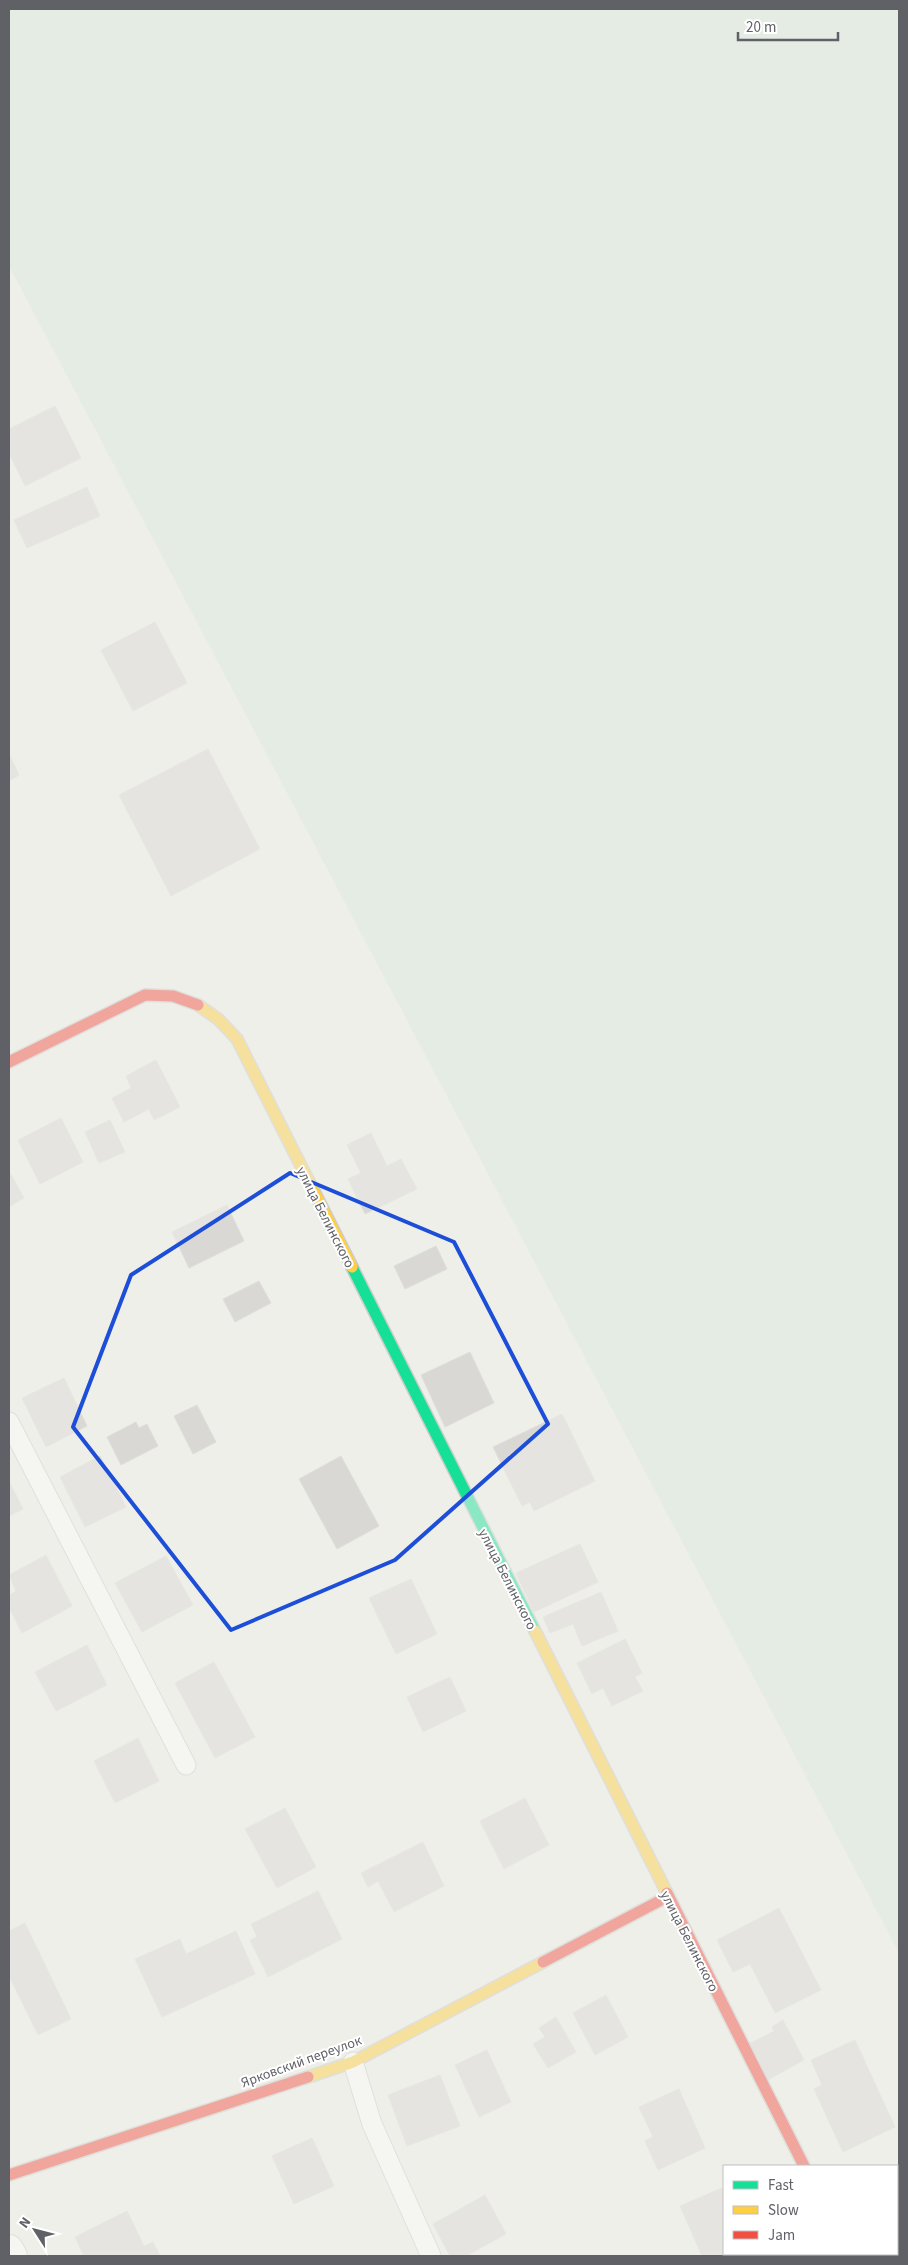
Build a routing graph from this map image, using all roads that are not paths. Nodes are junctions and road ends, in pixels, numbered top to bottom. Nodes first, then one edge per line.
1 (9, 1062) edge
2 (9, 1422) edge
3 (186, 1765) dead end
4 (667, 1897) junction
5 (353, 2062) junction
6 (803, 2165) edge
7 (9, 2175) edge
8 (9, 2249) edge
9 (13, 2256) edge
10 (431, 2256) edge

1 - 4 street, улица Белинского
2 - 3 lane
4 - 5 street, Ярковский переулок
4 - 6 street, улица Белинского
5 - 7 street, Ярковский переулок
5 - 10 lane
8 - 9 street

